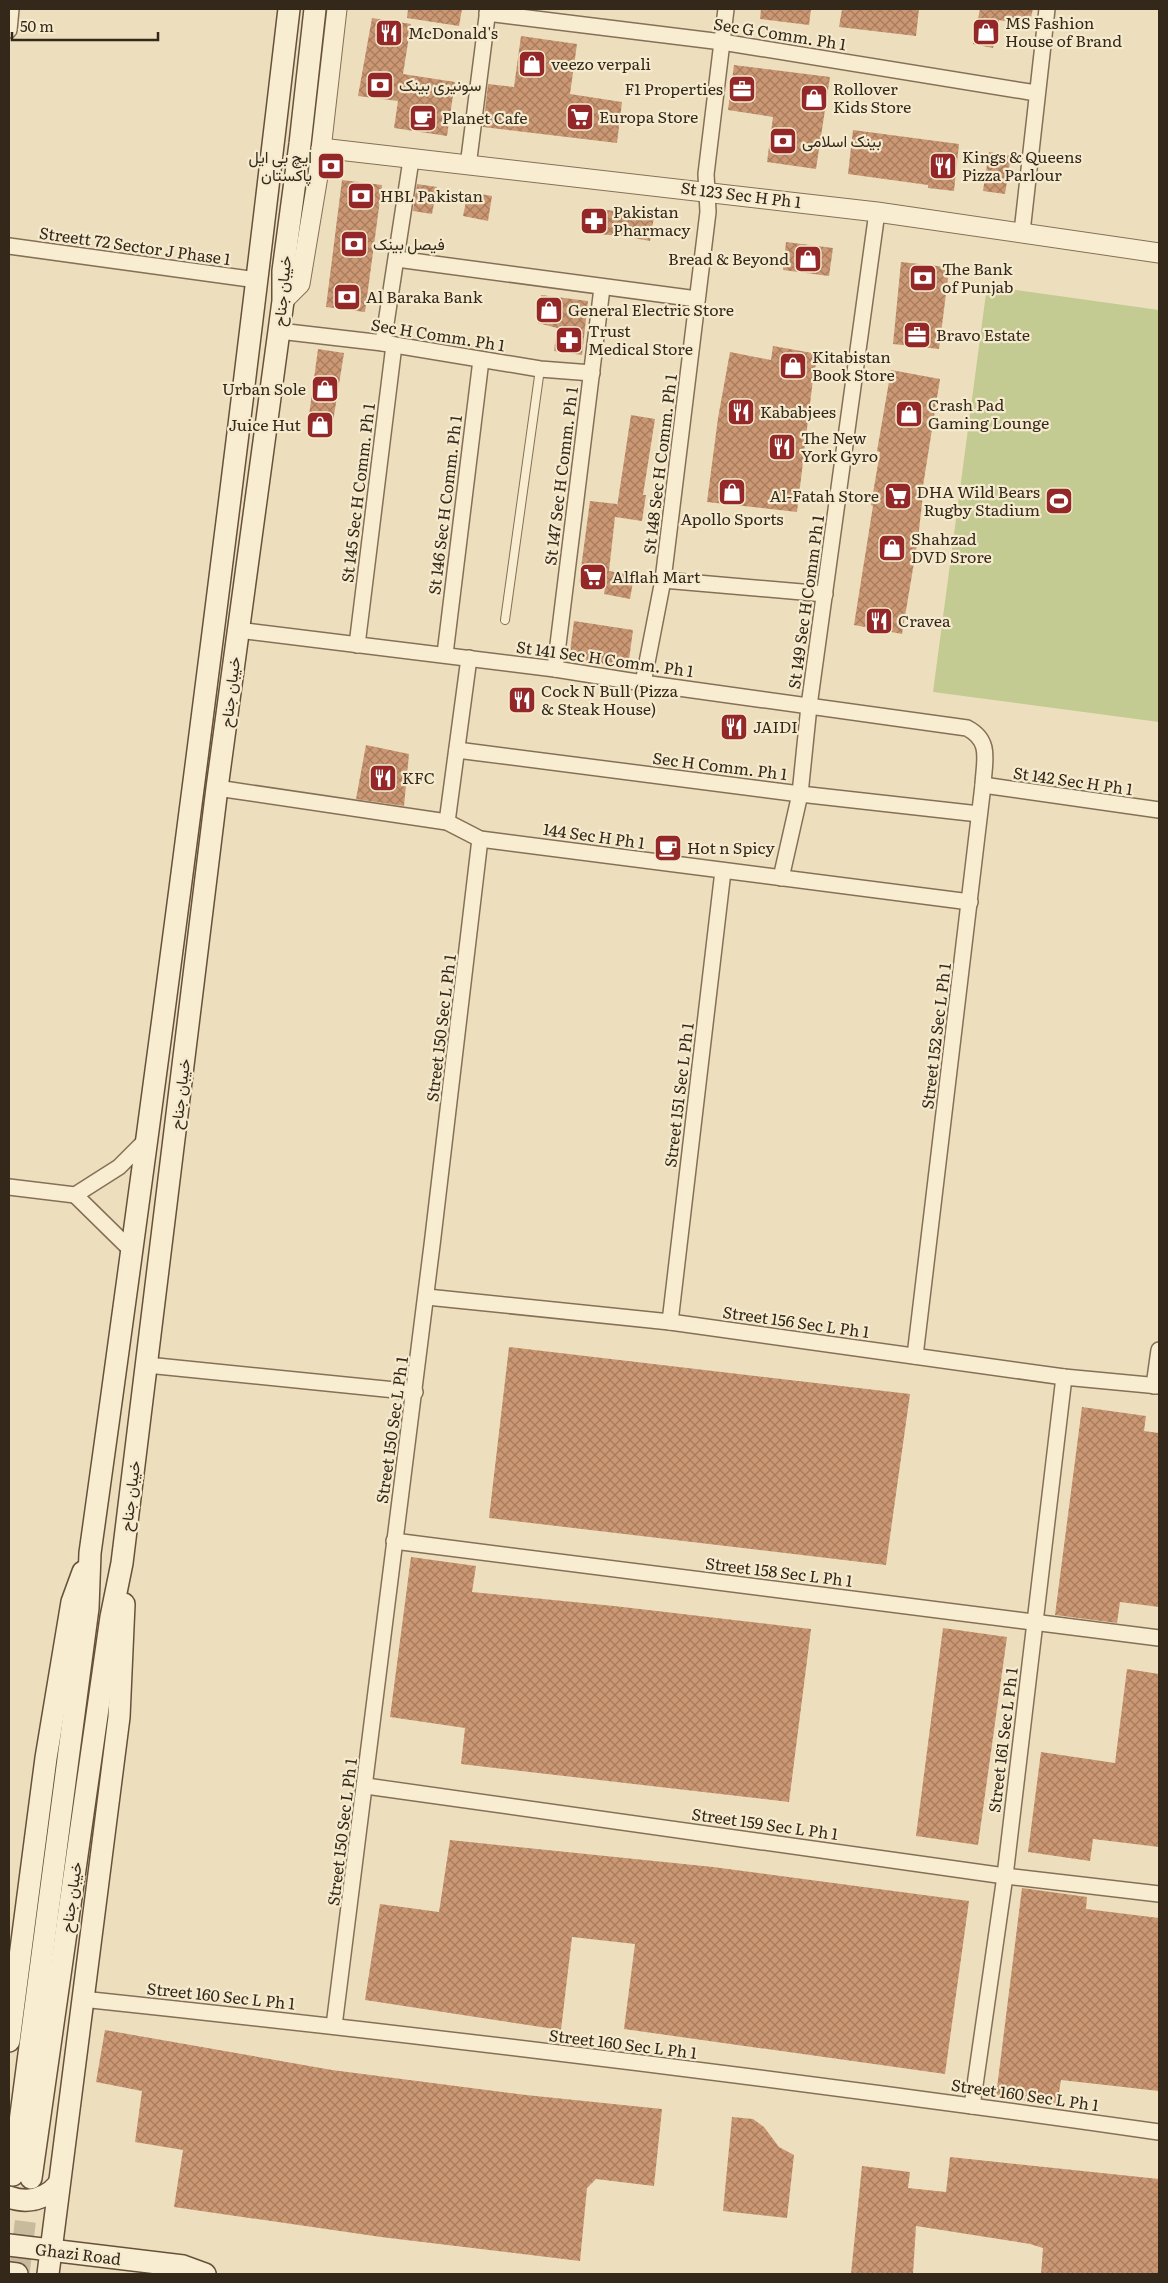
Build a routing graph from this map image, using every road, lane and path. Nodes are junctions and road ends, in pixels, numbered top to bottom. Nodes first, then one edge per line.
1 (11, 9) edge
2 (289, 9) edge
3 (315, 9) edge
4 (337, 9) edge
5 (726, 9) edge
6 (1047, 9) edge
7 (488, 11) edge
8 (9, 30) edge
9 (722, 42) junction
10 (1036, 93) junction
11 (321, 148) junction
12 (411, 160) junction
13 (468, 166) junction
14 (708, 191) junction
15 (877, 212) junction
16 (1022, 232) junction
17 (9, 246) edge
18 (1159, 253) edge
19 (397, 259) junction
20 (257, 280) junction
21 (602, 288) junction
22 (697, 299) junction
23 (283, 301) junction
24 (279, 331) junction
25 (388, 344) junction
26 (481, 360) junction
27 (540, 369) junction
28 (592, 373) junction
29 (663, 580) junction
30 (825, 594) junction
31 (505, 620) dead end
32 (238, 630) junction
33 (357, 645) junction
34 (445, 654) junction
35 (469, 658) junction
36 (554, 669) junction
37 (643, 683) junction
38 (809, 706) junction
39 (967, 728) joint
40 (457, 750) junction
41 (982, 785) junction
42 (217, 788) junction
43 (800, 794) junction
44 (1159, 810) edge
45 (979, 814) junction
46 (447, 822) junction
47 (480, 839) junction
48 (723, 872) junction
49 (781, 878) junction
50 (970, 902) junction
51 (147, 1139) junction
52 (9, 1187) edge
53 (75, 1195) junction
54 (132, 1250) junction
55 (427, 1297) junction
56 (670, 1322) junction
57 (1159, 1350) edge
58 (915, 1356) junction
59 (147, 1365) junction
60 (1064, 1377) junction
61 (1157, 1386) edge
62 (415, 1392) junction
63 (394, 1541) junction
64 (90, 1553) junction
65 (122, 1563) junction
66 (1035, 1622) junction
67 (1159, 1638) edge
68 (366, 1786) junction
69 (1005, 1876) junction
70 (1159, 1894) edge
71 (13, 1983) edge
72 (82, 1999) junction
73 (334, 2026) junction
74 (9, 2041) edge
75 (972, 2106) junction
76 (1159, 2132) edge
77 (59, 2184) junction
78 (9, 2196) edge
79 (9, 2245) edge
80 (50, 2252) junction
81 (9, 2273) edge
82 (17, 2274) edge
83 (48, 2274) edge
84 (205, 2274) edge

1 - 8 street
2 - 20 main road, خیبان جناح
3 - 23 main road, خیبان جناح
4 - 11 street
5 - 9 street, St 148 Sec H Comm. Ph 1
6 - 10 street
7 - 9 street, Sec G Comm. Ph 1
7 - 13 street, Sec G Comm. Ph 1
9 - 10 street, Sec G Comm. Ph 1
9 - 14 street, St 148 Sec H Comm. Ph 1
10 - 16 street
11 - 12 street, St 123 Sec H Ph 1
11 - 23 street
12 - 13 street, St 123 Sec H Ph 1
12 - 19 street, St 145 Sec H Comm. Ph 1
13 - 14 street, St 123 Sec H Ph 1
14 - 15 street, St 123 Sec H Ph 1
14 - 22 street, St 148 Sec H Comm. Ph 1
15 - 16 street, St 123 Sec H Ph 1
15 - 30 street, St 149 Sec H Comm Ph 1
16 - 18 street, St 123 Sec H Ph 1
17 - 20 street, Streett 72 Sector J Phase 1
19 - 21 street
19 - 25 street, St 145 Sec H Comm. Ph 1
20 - 51 main road, خیبان جناح
21 - 22 street
21 - 28 street, St 147 Sec H Comm. Ph 1
22 - 29 street, St 148 Sec H Comm. Ph 1
23 - 24 main road, خیبان جناح
24 - 25 street, Sec H Comm. Ph 1
24 - 32 main road, خیبان جناح
25 - 26 street, Sec H Comm. Ph 1
25 - 33 street, St 145 Sec H Comm. Ph 1
26 - 27 street, Sec H Comm. Ph 1
26 - 34 street, St 146 Sec H Comm. Ph 1
27 - 28 street, Sec H Comm. Ph 1
27 - 31 lane
28 - 36 street, St 147 Sec H Comm. Ph 1
29 - 30 street
29 - 37 street, St 148 Sec H Comm. Ph 1
30 - 38 street, St 149 Sec H Comm Ph 1
32 - 33 street, St 141 Sec H Comm. Ph 1
32 - 42 main road, خیبان جناح
33 - 34 street, St 141 Sec H Comm. Ph 1
34 - 35 street, St 141 Sec H Comm. Ph 1
35 - 36 street, St 141 Sec H Comm. Ph 1
35 - 40 street
36 - 37 street, St 141 Sec H Comm. Ph 1
37 - 38 street, St 141 Sec H Comm. Ph 1
38 - 39 street, St 141 Sec H Comm. Ph 1
38 - 43 street, St 149 Sec H Comm Ph 1
39 - 41 street, Street 152 Sec L Ph 1
40 - 43 street, Sec H Comm. Ph 1
40 - 46 street
41 - 44 street, St 142 Sec H Ph 1
41 - 45 street, Street 152 Sec L Ph 1
42 - 46 street, 144 Sec H Ph 1
42 - 59 main road, خیبان جناح
43 - 45 street, Sec H Comm. Ph 1
43 - 49 street, St 149 Sec H Comm Ph 1
45 - 50 street, Street 152 Sec L Ph 1
46 - 47 street, 144 Sec H Ph 1
47 - 48 street, 144 Sec H Ph 1
47 - 55 street, Street 150 Sec L Ph 1
48 - 49 street, 144 Sec H Ph 1
48 - 56 street, Street 151 Sec L Ph 1
49 - 50 street, 144 Sec H Ph 1
50 - 58 street, Street 152 Sec L Ph 1
51 - 53 street
51 - 54 main road, خیبان جناح
52 - 53 street
53 - 54 street
54 - 64 main road, خیبان جناح
55 - 56 street, Street 156 Sec L Ph 1
55 - 62 street, Street 150 Sec L Ph 1
56 - 58 street, Street 156 Sec L Ph 1
57 - 61 street
58 - 60 street, Street 156 Sec L Ph 1
59 - 62 street
59 - 65 main road, خیبان جناح
60 - 61 street, Street 156 Sec L Ph 1
60 - 66 street, Street 161 Sec L Ph 1
62 - 63 street, Street 150 Sec L Ph 1
63 - 66 street, Street 158 Sec L Ph 1
63 - 68 street, Street 150 Sec L Ph 1
64 - 65 main road, خیبان جناح
64 - 71 main road
65 - 72 main road
66 - 67 street, Street 158 Sec L Ph 1
66 - 69 street, Street 161 Sec L Ph 1
68 - 69 street, Street 159 Sec L Ph 1
68 - 73 street, Street 150 Sec L Ph 1
69 - 70 street, Street 159 Sec L Ph 1
69 - 75 street, Street 161 Sec L Ph 1
71 - 74 main road
72 - 73 street, Street 160 Sec L Ph 1
72 - 77 main road
73 - 75 street, Street 160 Sec L Ph 1
75 - 76 street, Street 160 Sec L Ph 1
77 - 78 main road
77 - 80 main road
79 - 80 main road, Ghazi Road
80 - 83 main road
80 - 84 main road, Ghazi Road
81 - 82 main road, Ghazi Road

